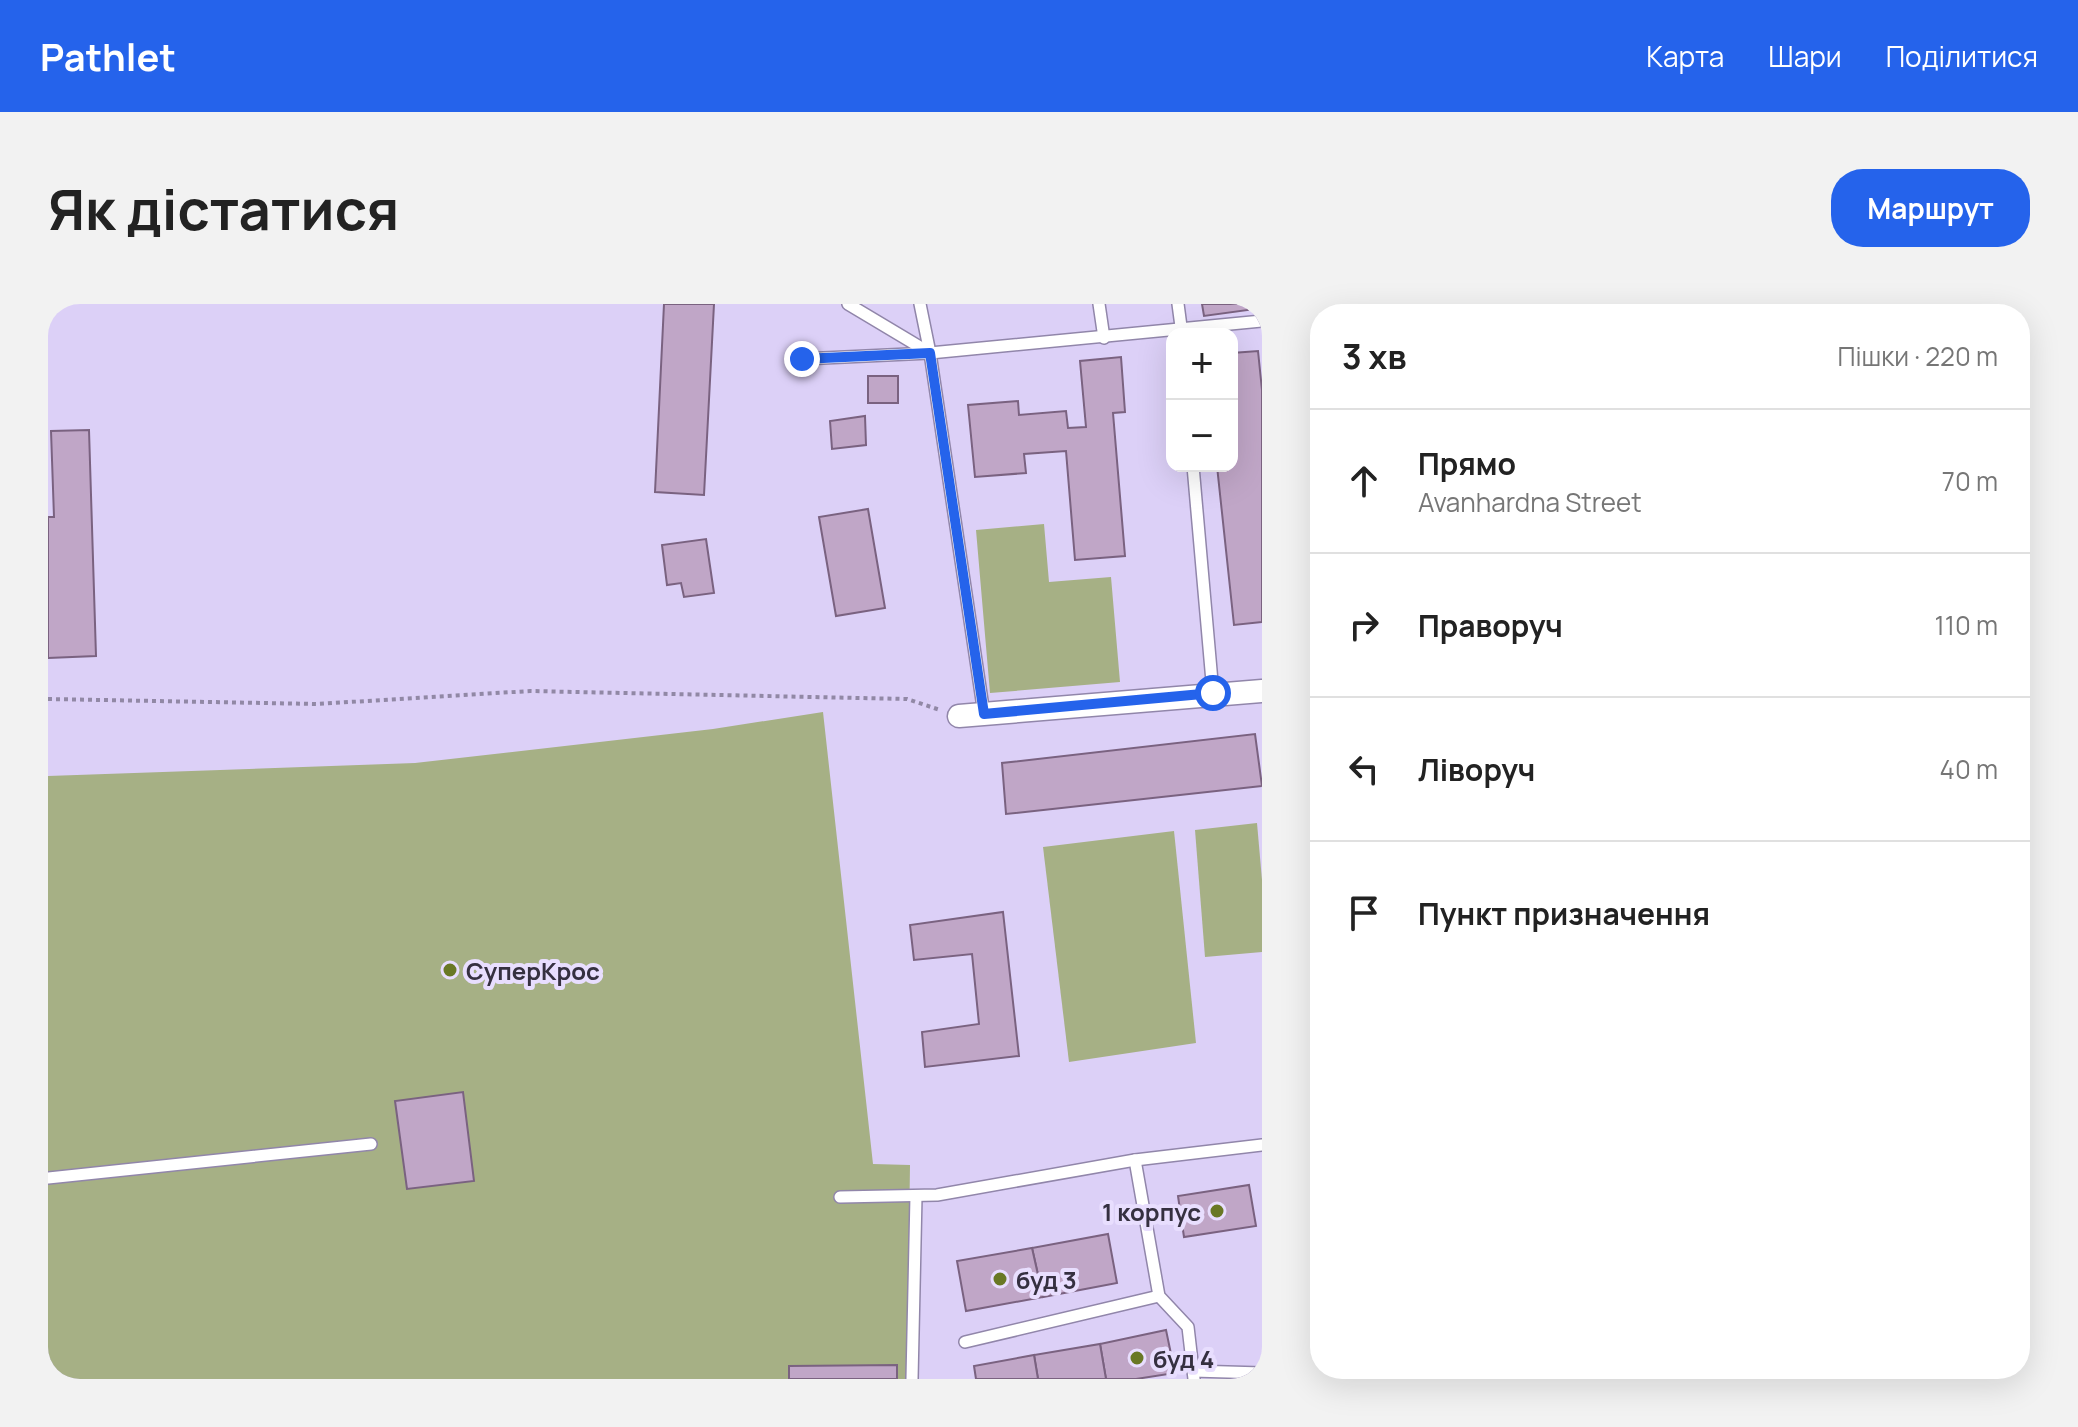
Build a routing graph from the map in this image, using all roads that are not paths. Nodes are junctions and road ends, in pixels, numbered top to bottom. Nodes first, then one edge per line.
1 (848, 304) edge
2 (920, 304) edge
3 (1099, 304) edge
4 (1178, 304) edge
5 (1262, 321) edge
6 (1181, 328) edge
7 (1211, 328) edge
8 (1166, 333) edge
9 (1104, 338) junction
10 (930, 353) junction
11 (802, 359) dead end
12 (1194, 472) edge
13 (1262, 691) edge
14 (1213, 693) junction
15 (984, 714) junction
16 (959, 716) road end
17 (371, 1144) dead end
18 (1262, 1145) edge
19 (1135, 1160) junction
20 (48, 1178) edge
21 (916, 1196) junction
22 (840, 1197) dead end
23 (1159, 1296) junction
24 (965, 1342) dead end
25 (1262, 1373) edge
26 (1193, 1375) edge
27 (912, 1379) edge

1 - 10 lane
2 - 10 lane
3 - 9 lane
4 - 6 lane
5 - 7 lane
8 - 9 lane
9 - 10 lane
10 - 11 lane
10 - 15 lane
12 - 14 lane
13 - 14 street
14 - 15 street
15 - 16 street
17 - 20 lane
18 - 19 lane
19 - 21 lane
19 - 23 lane
21 - 22 lane
21 - 27 lane
23 - 24 lane
23 - 26 lane
25 - 26 lane

